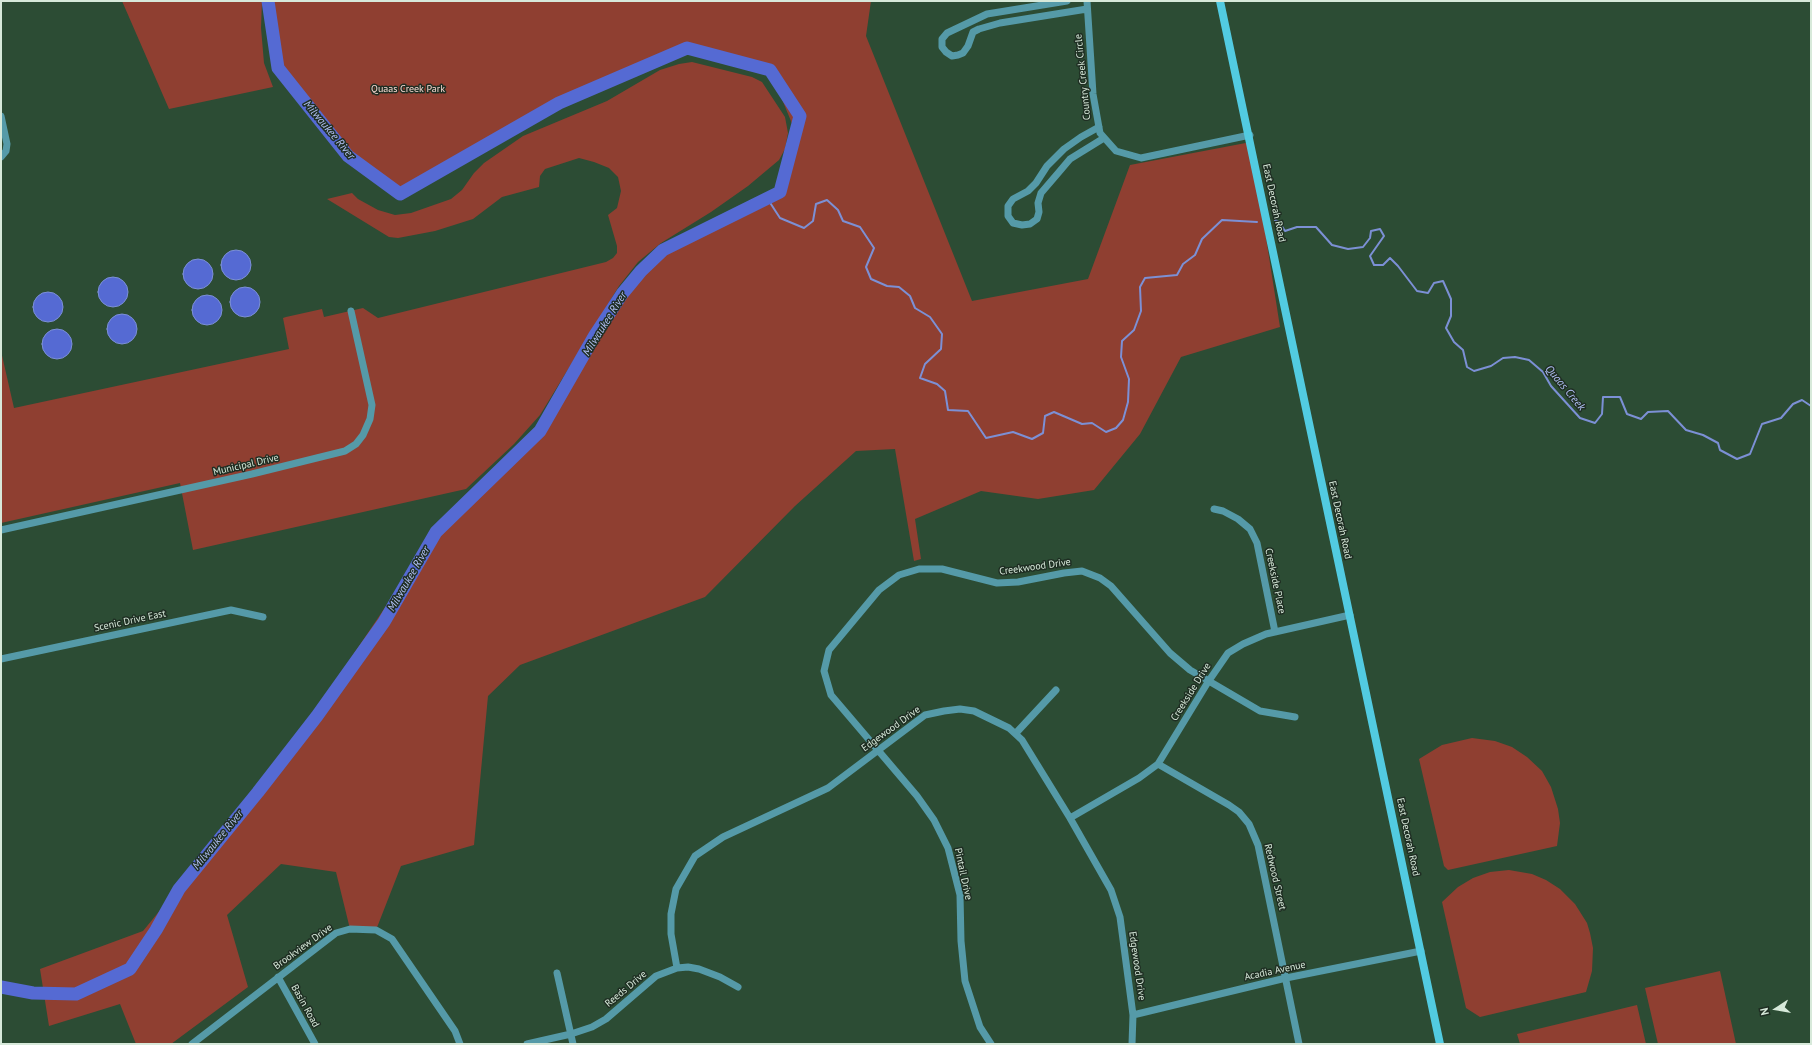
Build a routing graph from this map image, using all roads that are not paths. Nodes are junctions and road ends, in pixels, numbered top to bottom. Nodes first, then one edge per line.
1 (1067, 1) edge
2 (1087, 1) edge
3 (1220, 1) edge
4 (1087, 9) junction
5 (1, 116) edge
6 (1099, 127) junction
7 (1250, 135) junction
8 (1104, 138) junction
9 (3, 154) edge
10 (351, 311) dead end
11 (1214, 509) dead end
12 (1, 530) edge
13 (263, 616) dead end
14 (1350, 616) junction
15 (1275, 632) junction
16 (1, 660) edge
17 (824, 671) joint
18 (1208, 682) junction
19 (1056, 690) dead end
20 (1295, 717) dead end
21 (1016, 733) junction
22 (878, 750) junction
23 (1158, 764) junction
24 (1070, 818) junction
25 (1421, 951) junction
26 (677, 968) junction
27 (557, 973) dead end
28 (278, 978) junction
29 (1286, 978) junction
30 (738, 987) dead end
31 (1133, 1015) junction
32 (571, 1034) junction
33 (192, 1044) edge
34 (315, 1044) edge
35 (460, 1044) edge
36 (527, 1044) edge
37 (573, 1044) edge
38 (991, 1044) edge
39 (1132, 1044) edge
40 (1299, 1044) edge
41 (1440, 1044) edge

1 - 4 street
2 - 4 street, Country Creek Circle
3 - 7 street, East Decorah Road
4 - 6 street, Country Creek Circle
5 - 9 street
6 - 8 street, Country Creek Circle
6 - 8 street
7 - 8 street, Country Creek Circle
7 - 14 street, East Decorah Road
10 - 12 street, Municipal Drive
11 - 15 street, Creekside Place
13 - 16 street, Scenic Drive East
14 - 15 street, Creekside Drive
14 - 25 street, East Decorah Road
15 - 18 street, Creekside Drive
17 - 18 street, Creekwood Drive
17 - 22 street, Pintail Drive
18 - 20 street, Creekwood Drive
18 - 23 street, Creekside Drive
19 - 21 street
21 - 22 street, Edgewood Drive
21 - 24 street, Edgewood Drive
22 - 26 street, Edgewood Drive
22 - 38 street, Pintail Drive
23 - 24 street, Creekside Drive
23 - 29 street, Redwood Street
24 - 31 street, Edgewood Drive
25 - 29 street, Acadia Avenue
25 - 41 street, East Decorah Road
26 - 30 street, Reeds Drive
26 - 32 street, Reeds Drive
27 - 32 street
28 - 33 street, Brookview Drive
28 - 34 street, Basin Road
28 - 35 street, Brookview Drive
29 - 31 street, Acadia Avenue
29 - 40 street, Redwood Street
31 - 39 street, Edgewood Drive
32 - 36 street, Reeds Drive
32 - 37 street

